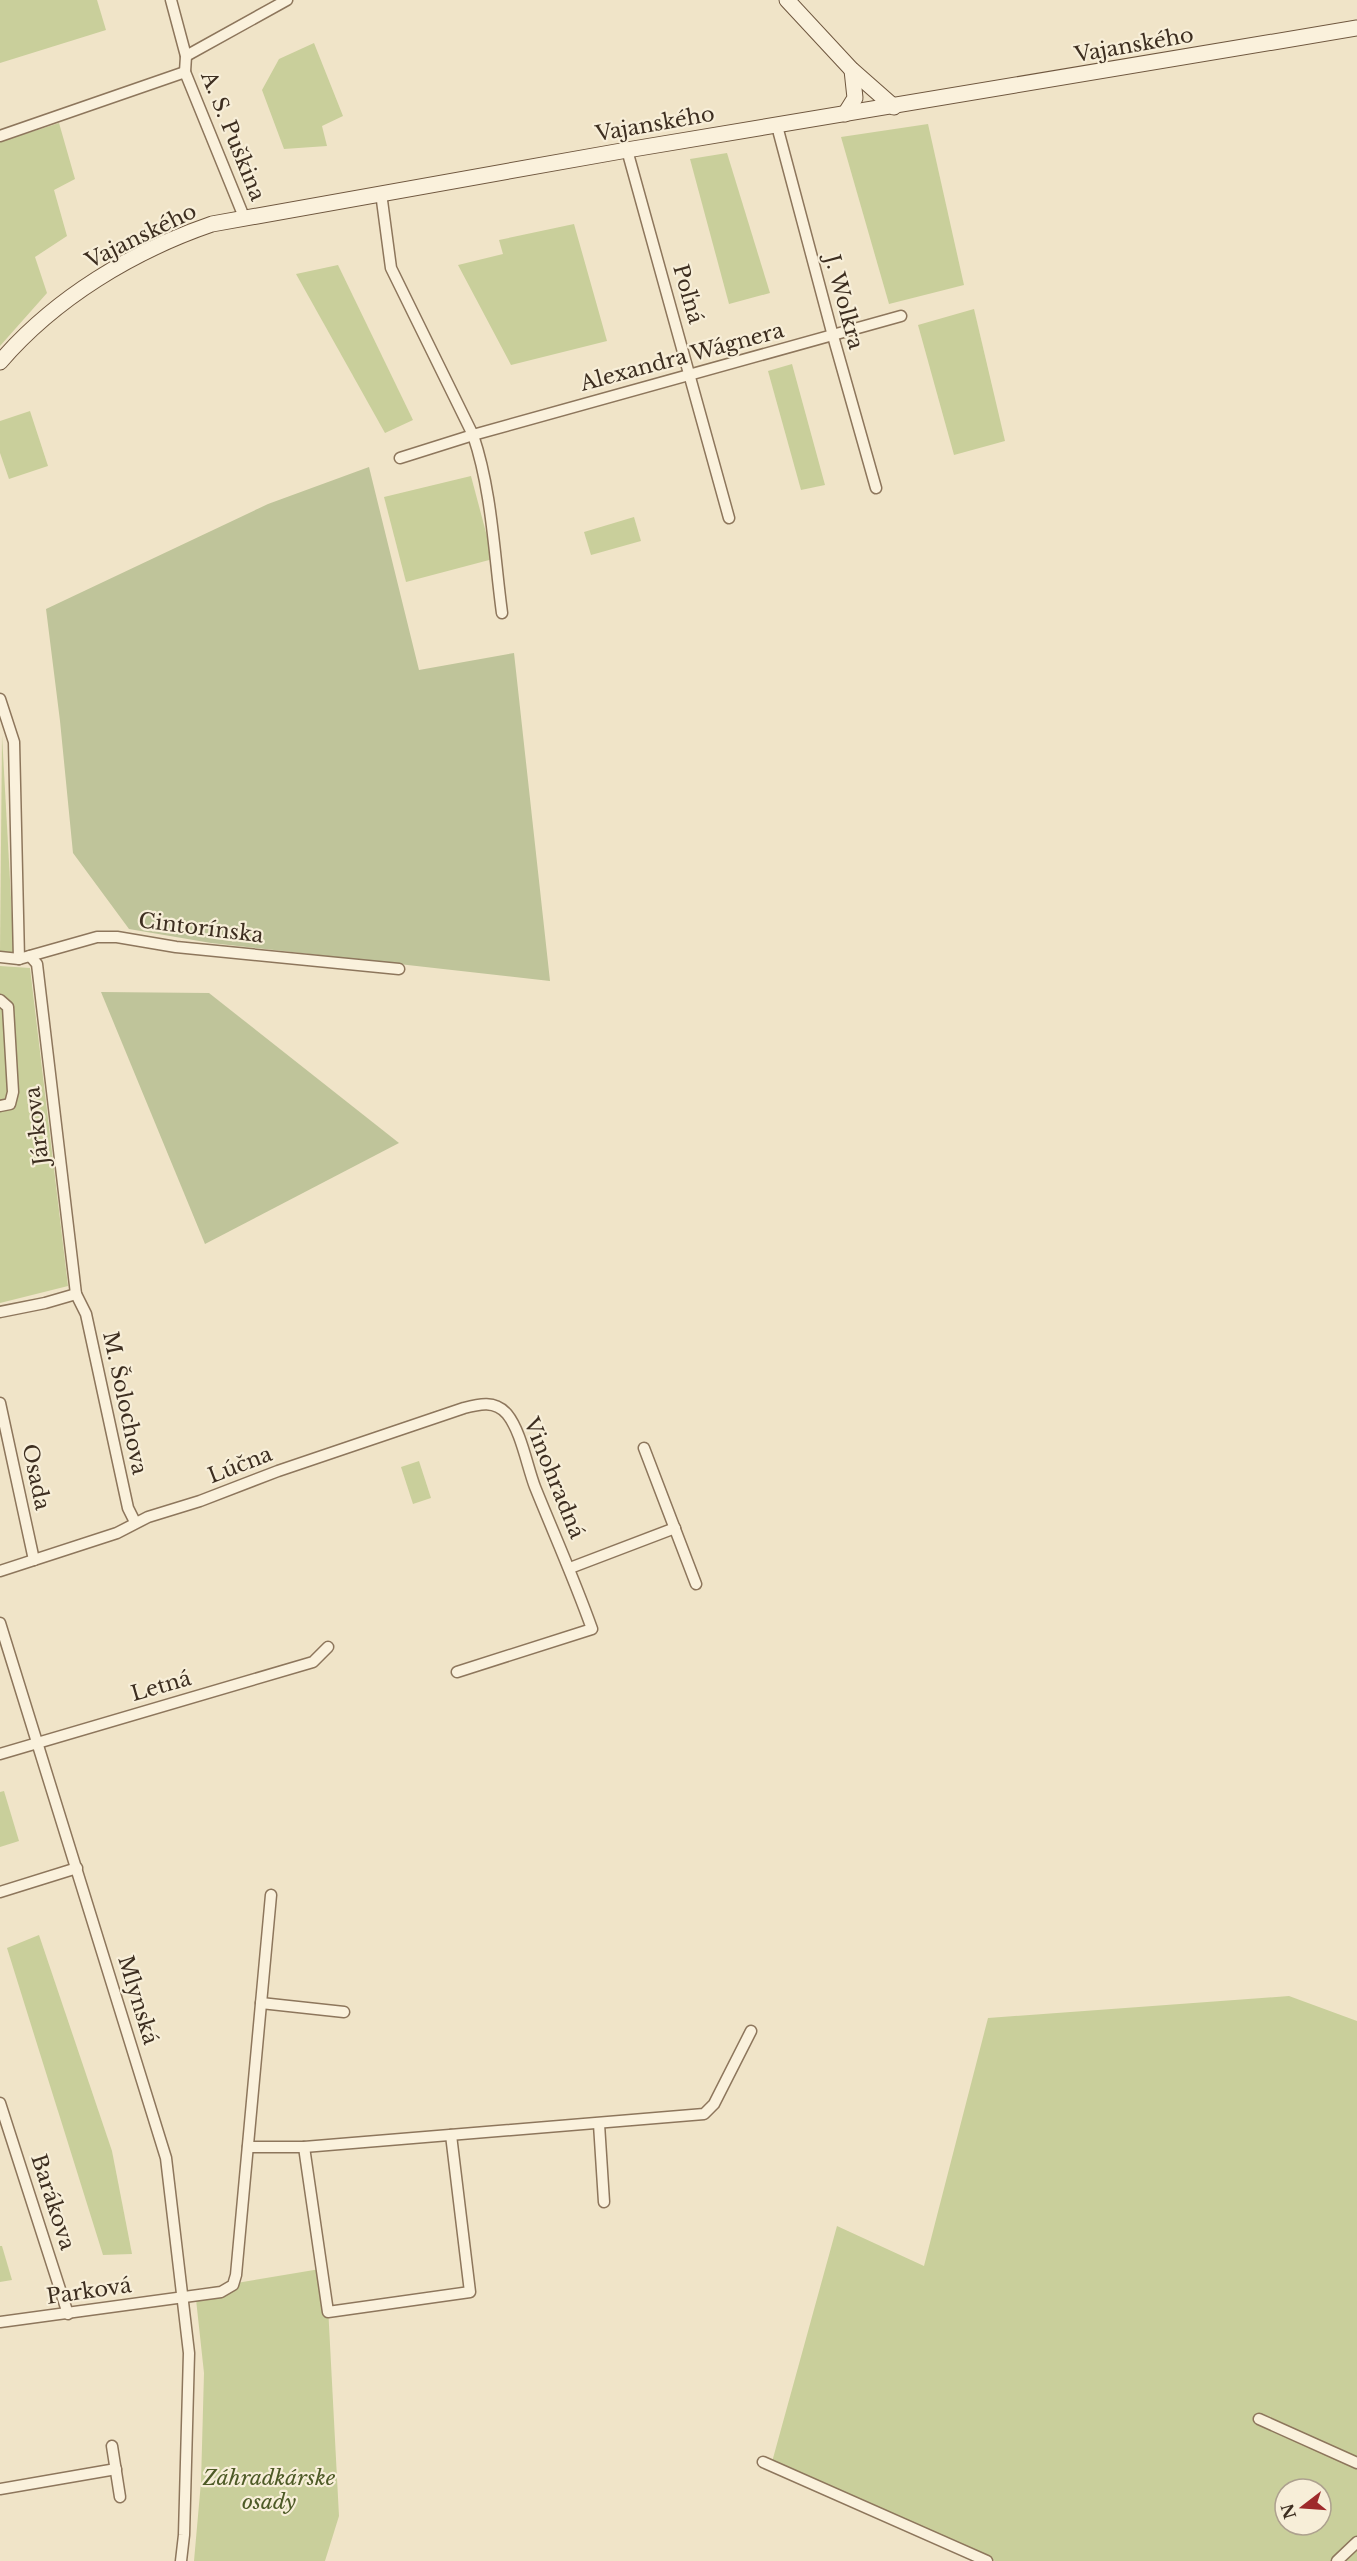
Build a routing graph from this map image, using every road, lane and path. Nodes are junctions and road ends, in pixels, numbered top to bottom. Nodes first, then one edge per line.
1 (171, 0) edge
2 (287, 0) edge
3 (787, 0) edge
4 (1357, 28) edge
5 (186, 56) junction
6 (852, 70) junction
7 (186, 72) junction
8 (894, 107) junction
9 (845, 114) junction
10 (777, 126) junction
11 (0, 136) edge
12 (627, 150) junction
13 (381, 194) junction
14 (244, 217) junction
15 (901, 316) dead end
16 (832, 336) junction
17 (0, 362) edge
18 (690, 374) junction
19 (473, 435) junction
20 (400, 458) dead end
21 (876, 488) dead end
22 (729, 518) dead end
23 (501, 613) dead end
24 (0, 699) edge
25 (4, 723) edge
26 (0, 957) edge
27 (25, 957) junction
28 (399, 969) dead end
29 (0, 1000) edge
30 (0, 1106) edge
31 (76, 1294) junction
32 (0, 1312) edge
33 (0, 1403) edge
34 (497, 1406) joint
35 (644, 1448) dead end
36 (135, 1522) junction
37 (675, 1528) junction
38 (34, 1560) junction
39 (570, 1568) junction
40 (0, 1571) edge
41 (696, 1584) dead end
42 (0, 1623) edge
43 (328, 1647) dead end
44 (458, 1672) dead end
45 (39, 1742) junction
46 (0, 1754) edge
47 (77, 1868) junction
48 (0, 1892) edge
49 (271, 1895) dead end
50 (261, 2003) junction
51 (344, 2012) dead end
52 (751, 2031) dead end
53 (0, 2103) edge
54 (599, 2124) junction
55 (450, 2135) junction
56 (248, 2147) junction
57 (304, 2147) junction
58 (604, 2202) dead end
59 (183, 2297) junction
60 (69, 2314) junction
61 (0, 2322) edge
62 (1259, 2419) dead end
63 (112, 2446) dead end
64 (764, 2462) dead end
65 (1357, 2463) edge
66 (116, 2469) junction
67 (0, 2489) edge
68 (120, 2497) dead end
69 (1357, 2542) edge
70 (181, 2561) edge
71 (987, 2561) edge
72 (1337, 2561) edge

1 - 5 street, A. S. Puškina
2 - 5 street
3 - 6 main road
4 - 8 main road, Vajanského
5 - 7 street, A. S. Puškina
6 - 8 main road
6 - 9 main road
7 - 11 street
7 - 14 street, A. S. Puškina
8 - 9 main road, Vajanského
9 - 10 main road, Vajanského
10 - 12 main road, Vajanského
10 - 16 street, J. Wolkra
12 - 13 main road, Vajanského
12 - 18 street, Poľná
13 - 14 main road, Vajanského
13 - 19 street
14 - 17 main road, Vajanského
15 - 16 street, Alexandra Wágnera
16 - 18 street, Alexandra Wágnera
16 - 21 street, J. Wolkra
18 - 19 street, Alexandra Wágnera
18 - 22 street, Poľná
19 - 20 street, Alexandra Wágnera
19 - 23 street
24 - 25 street, Járkova
25 - 27 street, Járkova
26 - 27 street, Cintorínska
27 - 28 street, Cintorínska
27 - 31 street, Járkova
29 - 30 street
31 - 32 street
31 - 36 street, M. Šolochova
33 - 38 street, Osada
34 - 36 street, Lúčna
34 - 39 street, Vinohradná
35 - 37 street
36 - 38 street, Lúčna
37 - 39 street, Vinohradná
37 - 41 street
38 - 40 street, Lúčna
39 - 44 street, Vinohradná
42 - 45 street, Mlynská
43 - 45 street, Letná
45 - 46 street, Letná
45 - 47 street, Mlynská
47 - 48 street
47 - 59 street, Mlynská
49 - 50 street
50 - 51 street
50 - 56 street
52 - 54 street
53 - 60 street, Barákova
54 - 55 street
54 - 58 street
55 - 57 street
55 - 57 street
56 - 57 street
56 - 59 street, Parková
59 - 60 street, Parková
59 - 70 street, Mlynská
60 - 61 street, Parková
62 - 65 street
63 - 66 street
64 - 71 street
66 - 67 street
66 - 68 street
69 - 72 street

